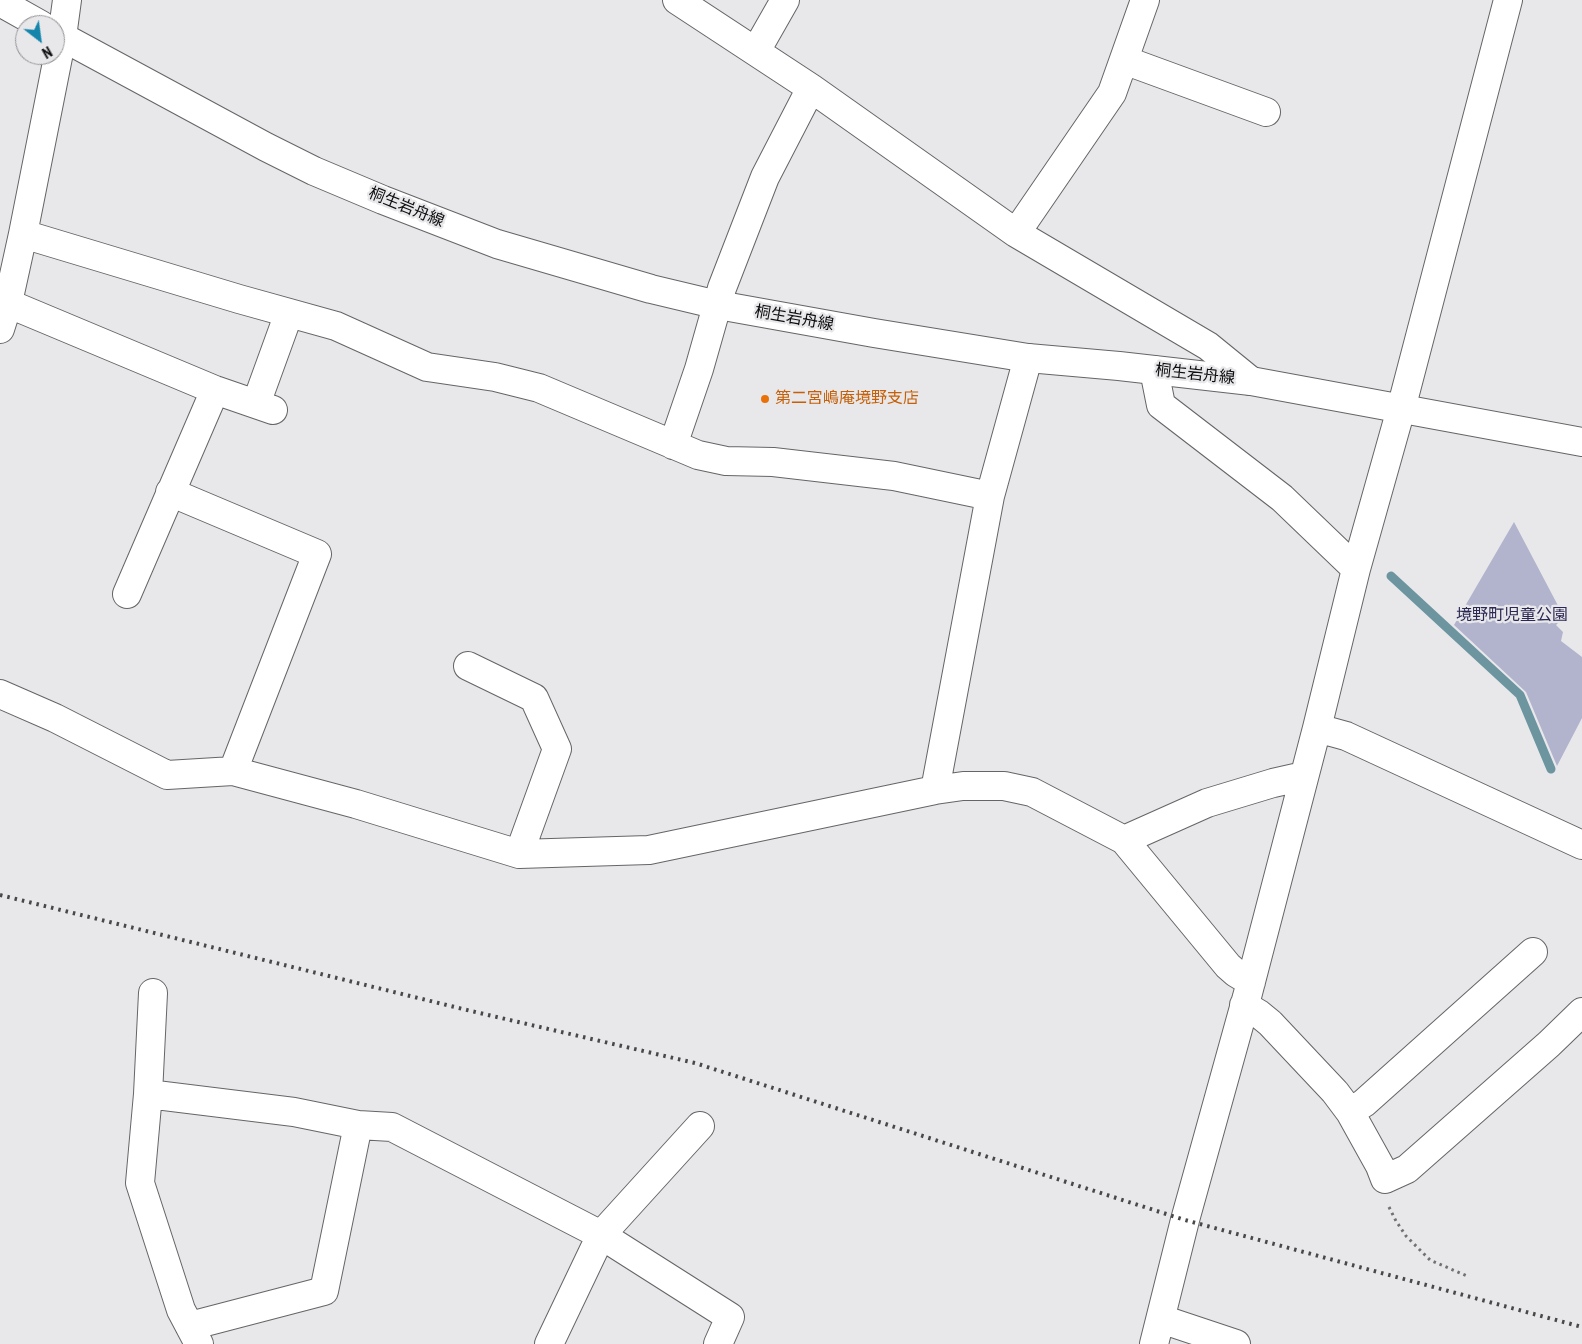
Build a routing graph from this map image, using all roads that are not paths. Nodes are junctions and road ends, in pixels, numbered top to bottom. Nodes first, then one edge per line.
1 (66, 0) edge
2 (678, 0) edge
3 (785, 0) edge
4 (1145, 0) edge
5 (1508, 0) edge
6 (0, 2) edge
7 (23, 15) edge
8 (60, 15) edge
9 (65, 39) edge
10 (756, 51) junction
11 (1124, 60) junction
12 (48, 65) edge
13 (811, 88) junction
14 (1266, 112) dead end
15 (1016, 233) junction
16 (23, 234) junction
17 (718, 305) junction
18 (2, 313) edge
19 (289, 313) junction
20 (1028, 358) junction
21 (1154, 370) junction
22 (1251, 381) junction
23 (215, 390) junction
24 (1401, 409) junction
25 (1582, 442) edge
26 (673, 445) junction
27 (170, 492) junction
28 (990, 496) junction
29 (1356, 569) junction
30 (127, 594) dead end
31 (468, 666) dead end
32 (0, 694) edge
33 (1317, 728) junction
34 (233, 771) junction
35 (1304, 776) junction
36 (935, 790) junction
37 (1124, 840) junction
38 (1582, 845) edge
39 (519, 854) junction
40 (1533, 952) dead end
41 (153, 993) dead end
42 (1247, 994) junction
43 (1582, 1012) edge
44 (148, 1094) junction
45 (1350, 1112) junction
46 (358, 1125) junction
47 (700, 1126) dead end
48 (601, 1235) junction
49 (1157, 1332) edge
50 (194, 1335) edge
51 (549, 1344) edge
52 (718, 1344) edge
53 (1236, 1344) edge

1 - 8 street
2 - 10 street
3 - 10 street
4 - 11 street
5 - 24 street
6 - 7 street, 桐生岩舟線
9 - 17 street, 桐生岩舟線
10 - 13 street
11 - 14 street
11 - 15 street
12 - 16 street
13 - 15 street
13 - 17 street
15 - 22 street
16 - 18 street
16 - 19 street
17 - 20 street, 桐生岩舟線
17 - 26 street
18 - 23 street
19 - 23 street
19 - 26 street
20 - 21 street, 桐生岩舟線
20 - 28 street
21 - 22 street, 桐生岩舟線
21 - 29 street
22 - 24 street, 桐生岩舟線
23 - 27 street
24 - 25 street, 桐生岩舟線
24 - 29 street
26 - 28 street
27 - 30 street
27 - 34 street
28 - 36 street
29 - 33 street
31 - 39 street
32 - 34 street
33 - 35 street
33 - 38 street
34 - 39 street
35 - 37 street
35 - 42 street
36 - 37 street
36 - 39 street
37 - 42 street
40 - 45 street
41 - 44 street
42 - 45 street
42 - 49 street
43 - 45 street
44 - 46 street
44 - 50 street
46 - 48 street
46 - 50 street
47 - 48 street
48 - 51 street
48 - 52 street
49 - 53 street

